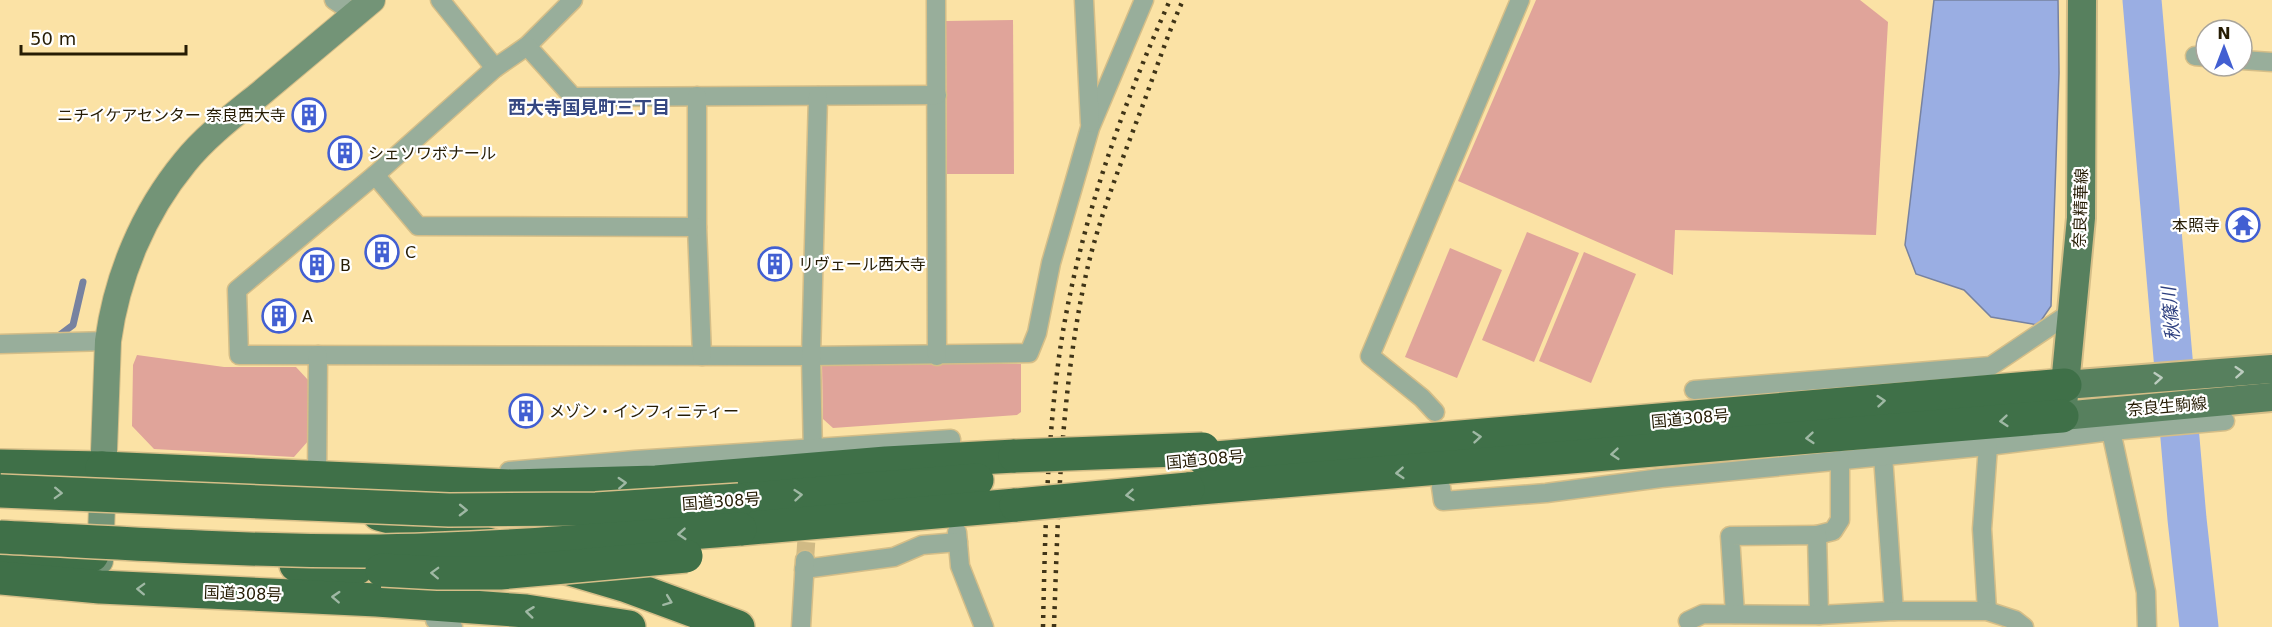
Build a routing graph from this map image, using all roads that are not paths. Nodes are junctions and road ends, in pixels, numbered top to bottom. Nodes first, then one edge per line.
1 (334, 0) edge
2 (440, 0) edge
3 (573, 0) edge
4 (936, 0) edge
5 (1084, 0) edge
6 (1144, 0) edge
7 (1520, 0) edge
8 (2082, 0) edge
9 (364, 7) edge
10 (527, 46) junction
11 (2254, 61) edge
12 (2272, 62) edge
13 (495, 68) junction
14 (937, 95) junction
15 (697, 96) junction
16 (818, 96) junction
17 (1090, 128) junction
18 (375, 175) junction
19 (698, 227) junction
20 (2073, 311) junction
21 (108, 341) junction
22 (0, 344) edge
23 (318, 355) junction
24 (702, 356) junction
25 (811, 356) junction
26 (937, 356) junction
27 (2272, 369) edge
28 (1694, 390) dead end
29 (2272, 397) edge
30 (2064, 400) junction
31 (1435, 412) dead end
32 (2113, 421) junction
33 (951, 444) dead end
34 (1988, 446) junction
35 (813, 453) junction
36 (1883, 456) junction
37 (1840, 460) junction
38 (0, 466) edge
39 (102, 468) junction
40 (317, 479) junction
41 (1016, 479) junction
42 (358, 480) junction
43 (1441, 488) dead end
44 (0, 491) edge
45 (0, 516) edge
46 (742, 527) junction
47 (1817, 535) junction
48 (0, 537) edge
49 (100, 555) junction
50 (0, 561) edge
51 (0, 578) edge
52 (627, 586) junction
53 (100, 587) junction
54 (1893, 611) junction
55 (1987, 611) junction
56 (1735, 614) junction
57 (1819, 615) junction
58 (443, 616) edge
59 (1954, 619) edge
60 (1688, 621) dead end
61 (723, 622) edge
62 (629, 627) edge
63 (801, 627) edge
64 (984, 627) edge
65 (2024, 627) edge
66 (2146, 627) edge

1 - 9 street
2 - 13 street
3 - 10 street
4 - 14 street
5 - 17 street
6 - 17 street
7 - 31 street
8 - 20 main road, 奈良精華線
9 - 21 street
10 - 13 street
10 - 15 street
11 - 12 street
13 - 18 street
14 - 16 street
14 - 26 street
15 - 16 street
15 - 19 street
16 - 25 street
17 - 26 street
18 - 19 street
18 - 23 street
19 - 24 street
20 - 28 street
20 - 30 main road, 奈良精華線
21 - 22 street
21 - 39 street
23 - 24 street
23 - 40 street
24 - 25 street
25 - 26 street
25 - 35 street
30 -> 27 main road, 奈良生駒線
29 - 32 main road, 奈良生駒線
30 - 32 main road, 奈良生駒線
41 -> 30 highway, 国道308号, bridge
30 -> 41 highway, 国道308号, bridge
32 - 34 street
32 - 66 street
33 - 35 street
34 - 36 street
34 - 55 street
35 - 42 street
36 - 37 street
36 - 54 street
37 - 43 street
37 - 47 street
38 - 39 highway
39 - 40 highway
39 - 49 street
39 - 52 highway
40 - 42 highway
42 -> 41 highway
41 - 46 highway, 国道308号
44 -> 46 highway, 国道308号, bridge
45 - 52 highway
46 -> 48 highway, 国道308号, bridge
46 -> 49 highway, bridge
47 - 56 street
47 - 57 street
49 - 50 highway
49 - 53 street
51 - 53 highway, 国道308号
52 -> 61 highway
58 -> 53 highway, 国道308号
54 - 57 street
54 - 59 street
55 - 59 street
55 - 65 street
56 - 57 street
56 - 60 street
62 -> 58 highway, 国道308号
63 - 64 street

